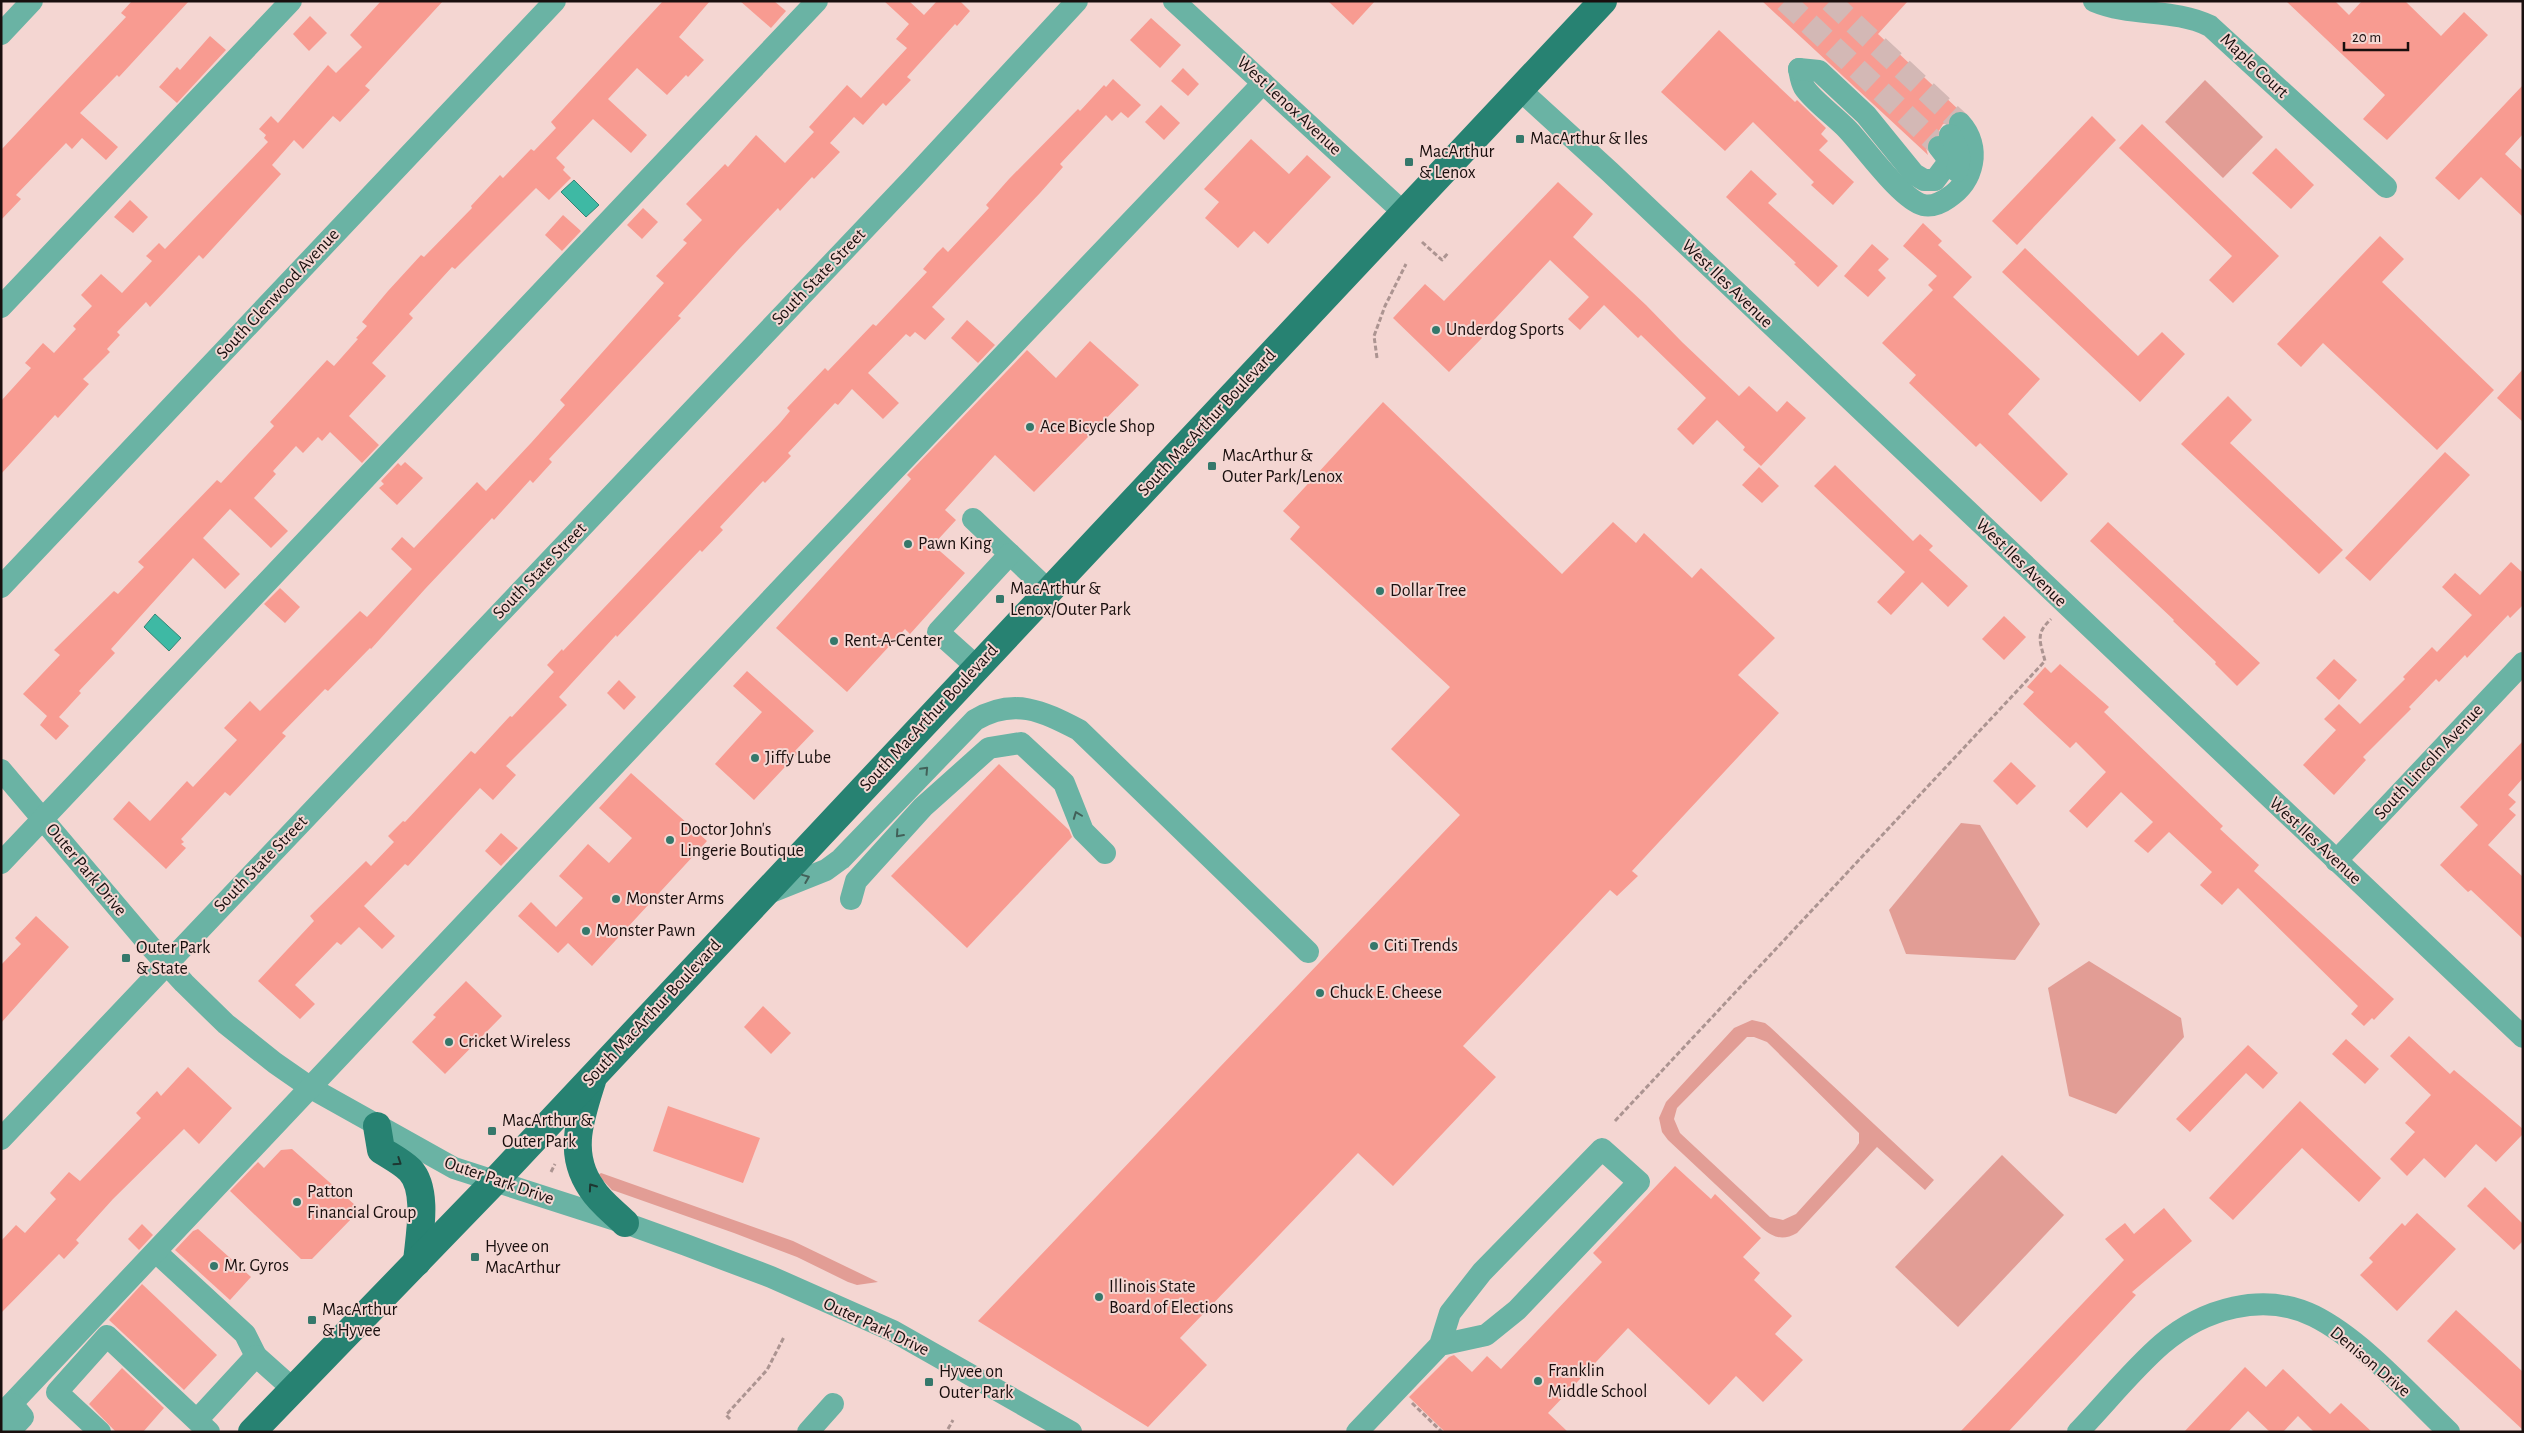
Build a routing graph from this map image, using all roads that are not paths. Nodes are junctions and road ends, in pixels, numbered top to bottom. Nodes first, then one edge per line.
1 (32, 1) edge
2 (291, 1) edge
3 (555, 1) edge
4 (817, 1) edge
5 (1078, 1) edge
6 (1174, 1) edge
7 (1603, 1) edge
8 (2094, 1) edge
9 (1, 34) edge
10 (1799, 69) dead end
11 (1263, 83) junction
12 (1519, 89) junction
13 (1950, 135) tunnel mouth
14 (2386, 187) dead end
15 (1403, 212) junction
16 (1, 308) edge
17 (973, 518) dead end
18 (1010, 554) junction
19 (1, 587) edge
20 (1049, 591) junction
21 (2523, 663) edge
22 (977, 667) junction
23 (1, 770) edge
24 (43, 819) junction
25 (1105, 853) dead end
26 (2336, 861) junction
27 (1, 863) edge
28 (761, 896) junction
29 (851, 899) dead end
30 (1308, 952) dead end
31 (166, 964) junction
32 (2523, 1037) edge
33 (594, 1076) junction
34 (311, 1088) junction
35 (377, 1126) junction
36 (1, 1139) edge
37 (495, 1181) junction
38 (625, 1223) junction
39 (156, 1252) junction
40 (417, 1262) junction
41 (92, 1320) junction
42 (108, 1336) junction
43 (1440, 1345) junction
44 (256, 1356) junction
45 (293, 1389) junction
46 (833, 1404) dead end
47 (6, 1410) edge
48 (203, 1426) edge
49 (814, 1430) edge
50 (10, 1432) edge
51 (100, 1432) edge
52 (252, 1432) edge
53 (1071, 1432) edge
54 (1357, 1432) edge
55 (2078, 1432) edge
56 (2449, 1432) edge

1 - 9 street
2 - 16 street
3 - 19 street, South Glenwood Avenue
4 - 24 street
5 - 31 street, South State Street
6 - 11 street, West Lenox Avenue
7 - 12 main road, South MacArthur Boulevard
8 - 14 street, Maple Court
10 - 13 street
11 - 15 street, West Lenox Avenue
11 - 34 street
12 - 15 main road, South MacArthur Boulevard
12 - 26 street, West Iles Avenue
15 - 20 main road, South MacArthur Boulevard
17 - 18 street
18 - 20 street
18 - 22 street
20 - 22 main road, South MacArthur Boulevard
21 - 26 street, South Lincoln Avenue
22 - 28 main road, South MacArthur Boulevard
23 - 24 street, Outer Park Drive
24 - 27 street
24 - 31 street, Outer Park Drive
25 -> 29 street
26 - 32 street, West Iles Avenue
28 -> 30 street
28 - 33 main road, South MacArthur Boulevard
31 - 34 street, Outer Park Drive
31 - 36 street, South State Street
33 - 37 main road, South MacArthur Boulevard
38 -> 33 main road
34 - 35 street, Outer Park Drive
34 - 39 street
35 - 37 street, Outer Park Drive
35 -> 40 main road
37 - 38 street, Outer Park Drive
37 - 40 main road, South MacArthur Boulevard
38 - 53 street, Outer Park Drive
39 - 41 street
39 - 44 street
40 - 45 main road, South MacArthur Boulevard
41 - 42 street
41 - 47 street
42 - 48 street
42 - 51 street
43 - 43 street
43 - 54 street
44 - 45 street
44 - 48 street
45 - 52 main road, South MacArthur Boulevard
46 - 49 street
47 - 50 street
55 - 56 street, Denison Drive

